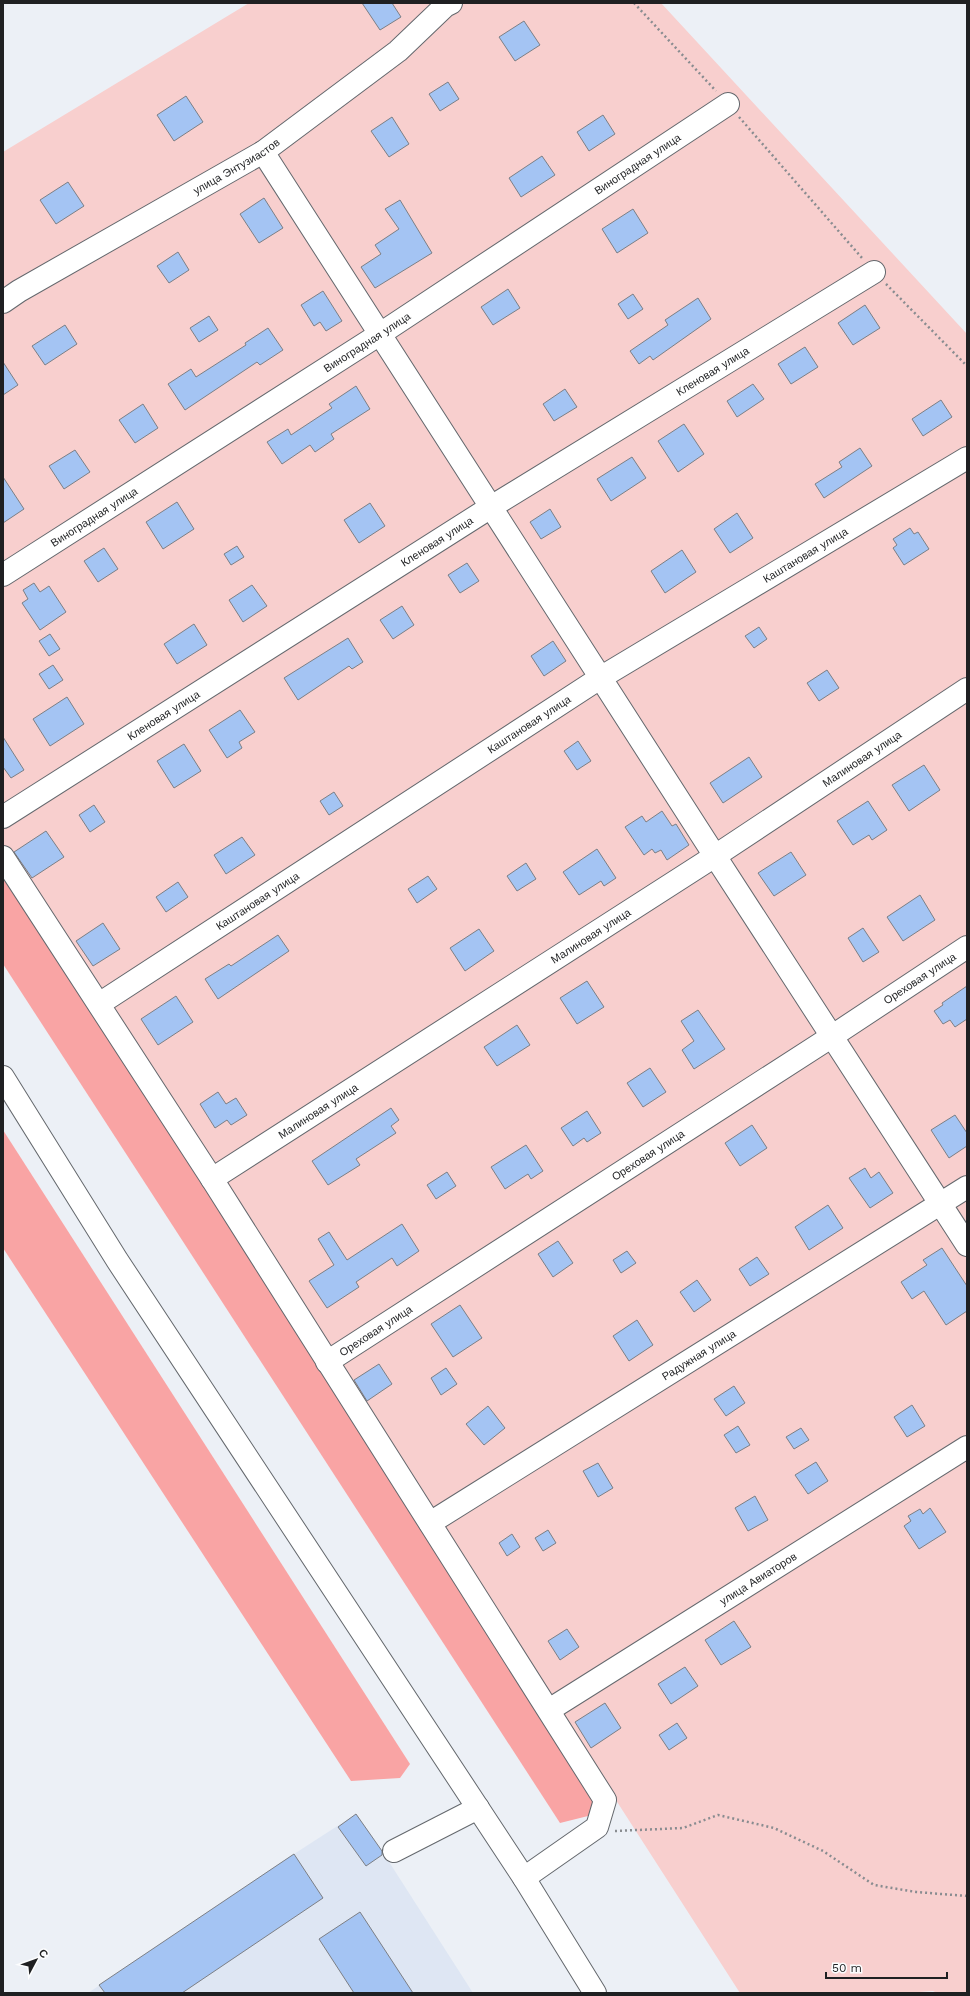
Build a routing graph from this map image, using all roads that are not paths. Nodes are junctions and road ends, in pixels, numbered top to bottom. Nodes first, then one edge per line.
1 (451, 3) edge
2 (728, 104) road end
3 (263, 152) junction
4 (874, 272) road end
5 (3, 302) edge
6 (380, 334) junction
7 (967, 458) edge
8 (491, 507) junction
9 (3, 574) edge
10 (600, 678) junction
11 (967, 689) edge
12 (3, 817) edge
13 (714, 856) junction
14 (3, 857) edge
15 (967, 947) edge
16 (99, 1004) junction
17 (831, 1037) junction
18 (3, 1077) edge
19 (212, 1179) junction
20 (967, 1187) edge
21 (940, 1203) junction
22 (967, 1245) edge
23 (327, 1362) junction
24 (967, 1447) edge
25 (430, 1523) junction
26 (549, 1710) junction
27 (478, 1808) junction
28 (394, 1851) dead end
29 (524, 1878) junction
30 (595, 1993) edge

1 - 3 street, улица Энтузиастов
2 - 6 street, Виноградная улица
3 - 5 street, улица Энтузиастов
3 - 6 street
4 - 8 street, Кленовая улица
6 - 8 street
6 - 9 street, Виноградная улица
7 - 10 street, Каштановая улица
8 - 10 street
8 - 12 street, Кленовая улица
10 - 13 street
10 - 16 street, Каштановая улица
11 - 13 street, Малиновая улица
13 - 17 street
13 - 19 street, Малиновая улица
14 - 16 street
15 - 17 street, Ореховая улица
16 - 19 street
17 - 21 street
17 - 23 street, Ореховая улица
18 - 27 street
19 - 23 street
20 - 21 street, Радужная улица
21 - 22 street
21 - 25 street, Радужная улица
23 - 25 street
24 - 26 street, улица Авиаторов
25 - 26 street
26 - 29 street
27 - 28 street
27 - 29 street
29 - 30 street

